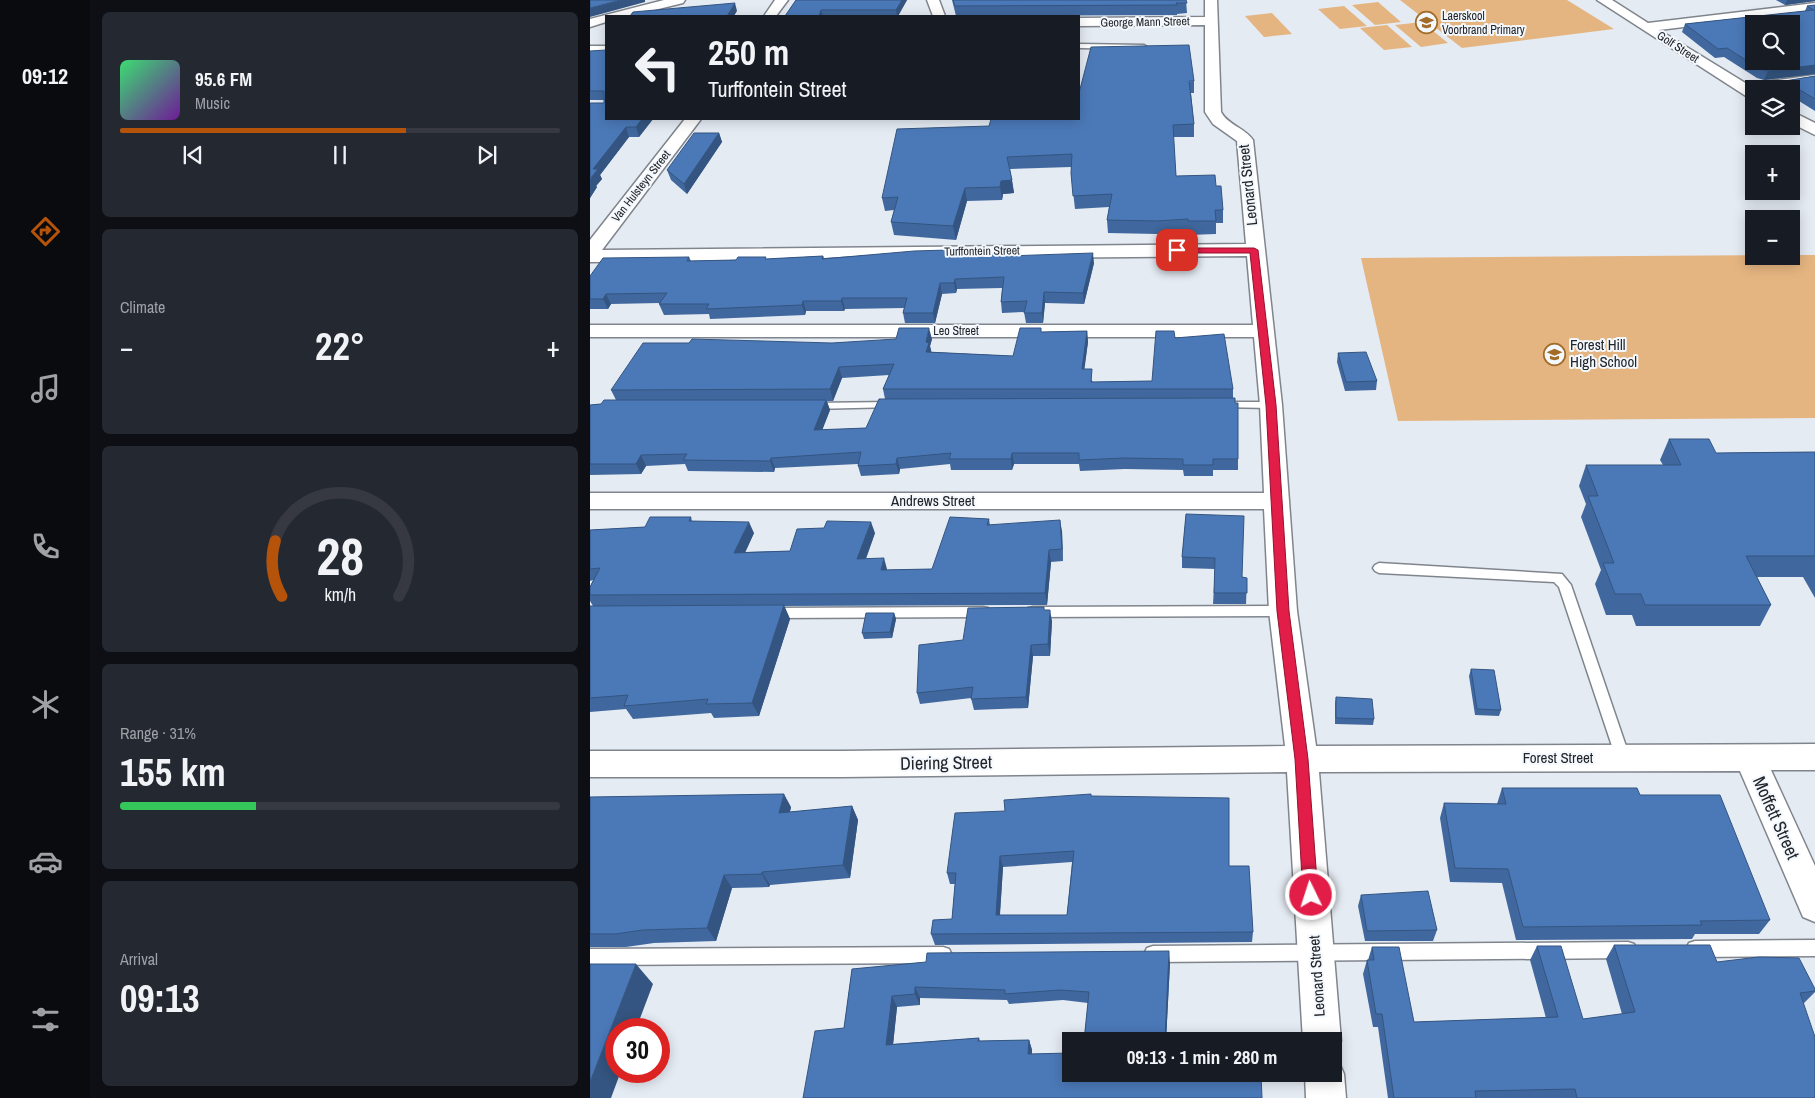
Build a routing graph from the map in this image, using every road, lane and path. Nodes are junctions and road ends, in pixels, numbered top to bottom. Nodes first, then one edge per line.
1 (679, 0) edge
2 (782, 0) edge
3 (933, 0) edge
4 (1602, 0) edge
5 (1815, 7) edge
6 (1212, 10) edge
7 (619, 15) edge
8 (771, 15) edge
9 (939, 15) edge
10 (605, 18) edge
11 (1080, 22) edge
12 (590, 23) edge
13 (1647, 27) junction
14 (1080, 46) edge
15 (1149, 47) edge
16 (590, 50) edge
17 (605, 50) edge
18 (1815, 79) edge
19 (1800, 82) edge
20 (1745, 90) edge
21 (692, 120) edge
22 (1800, 121) edge
23 (1815, 130) edge
24 (1254, 250) junction
25 (590, 255) edge
26 (590, 331) edge
27 (1262, 331) junction
28 (1212, 405) edge
29 (1271, 405) junction
30 (796, 406) edge
31 (905, 406) edge
32 (590, 501) edge
33 (1277, 501) junction
34 (1379, 568) dead end
35 (1283, 611) junction
36 (997, 612) edge
37 (1017, 612) edge
38 (760, 613) edge
39 (1815, 757) edge
40 (1623, 758) junction
41 (1750, 758) junction
42 (1302, 759) junction
43 (590, 764) edge
44 (1815, 905) edge
45 (1815, 948) edge
46 (1645, 950) edge
47 (1675, 950) edge
48 (1315, 953) junction
49 (1137, 954) edge
50 (959, 955) edge
51 (590, 957) edge
52 (1321, 1032) edge
53 (1325, 1082) edge
54 (1326, 1098) edge

1 - 7 street
2 - 8 street
3 - 9 street
4 - 13 street, Golf Street
5 - 13 street
6 - 11 street, George Mann Street
6 - 24 street, Leonard Street
10 - 12 street
13 - 20 street, Golf Street
14 - 15 lane
16 - 17 street
18 - 19 street
21 - 25 street, Van Hulsteyn Street
22 - 23 street
24 - 25 street, Turffontein Street
24 - 27 street, Leonard Street
26 - 27 street, Leo Street
27 - 29 street, Leonard Street
28 - 29 lane
29 - 33 street, Leonard Street
30 - 31 lane
32 - 33 street, Andrews Street
33 - 35 street, Leonard Street
34 - 40 lane
35 - 37 lane
35 - 42 street, Leonard Street
36 - 38 lane
39 - 41 street, Forest Street
40 - 41 street, Forest Street
40 - 42 street, Forest Street
41 - 44 street, Moffett Street
42 - 43 street, Diering Street
42 - 48 street, Leonard Street
45 - 47 lane
46 - 48 lane
48 - 49 lane
48 - 52 street, Leonard Street
50 - 51 lane
53 - 54 street

